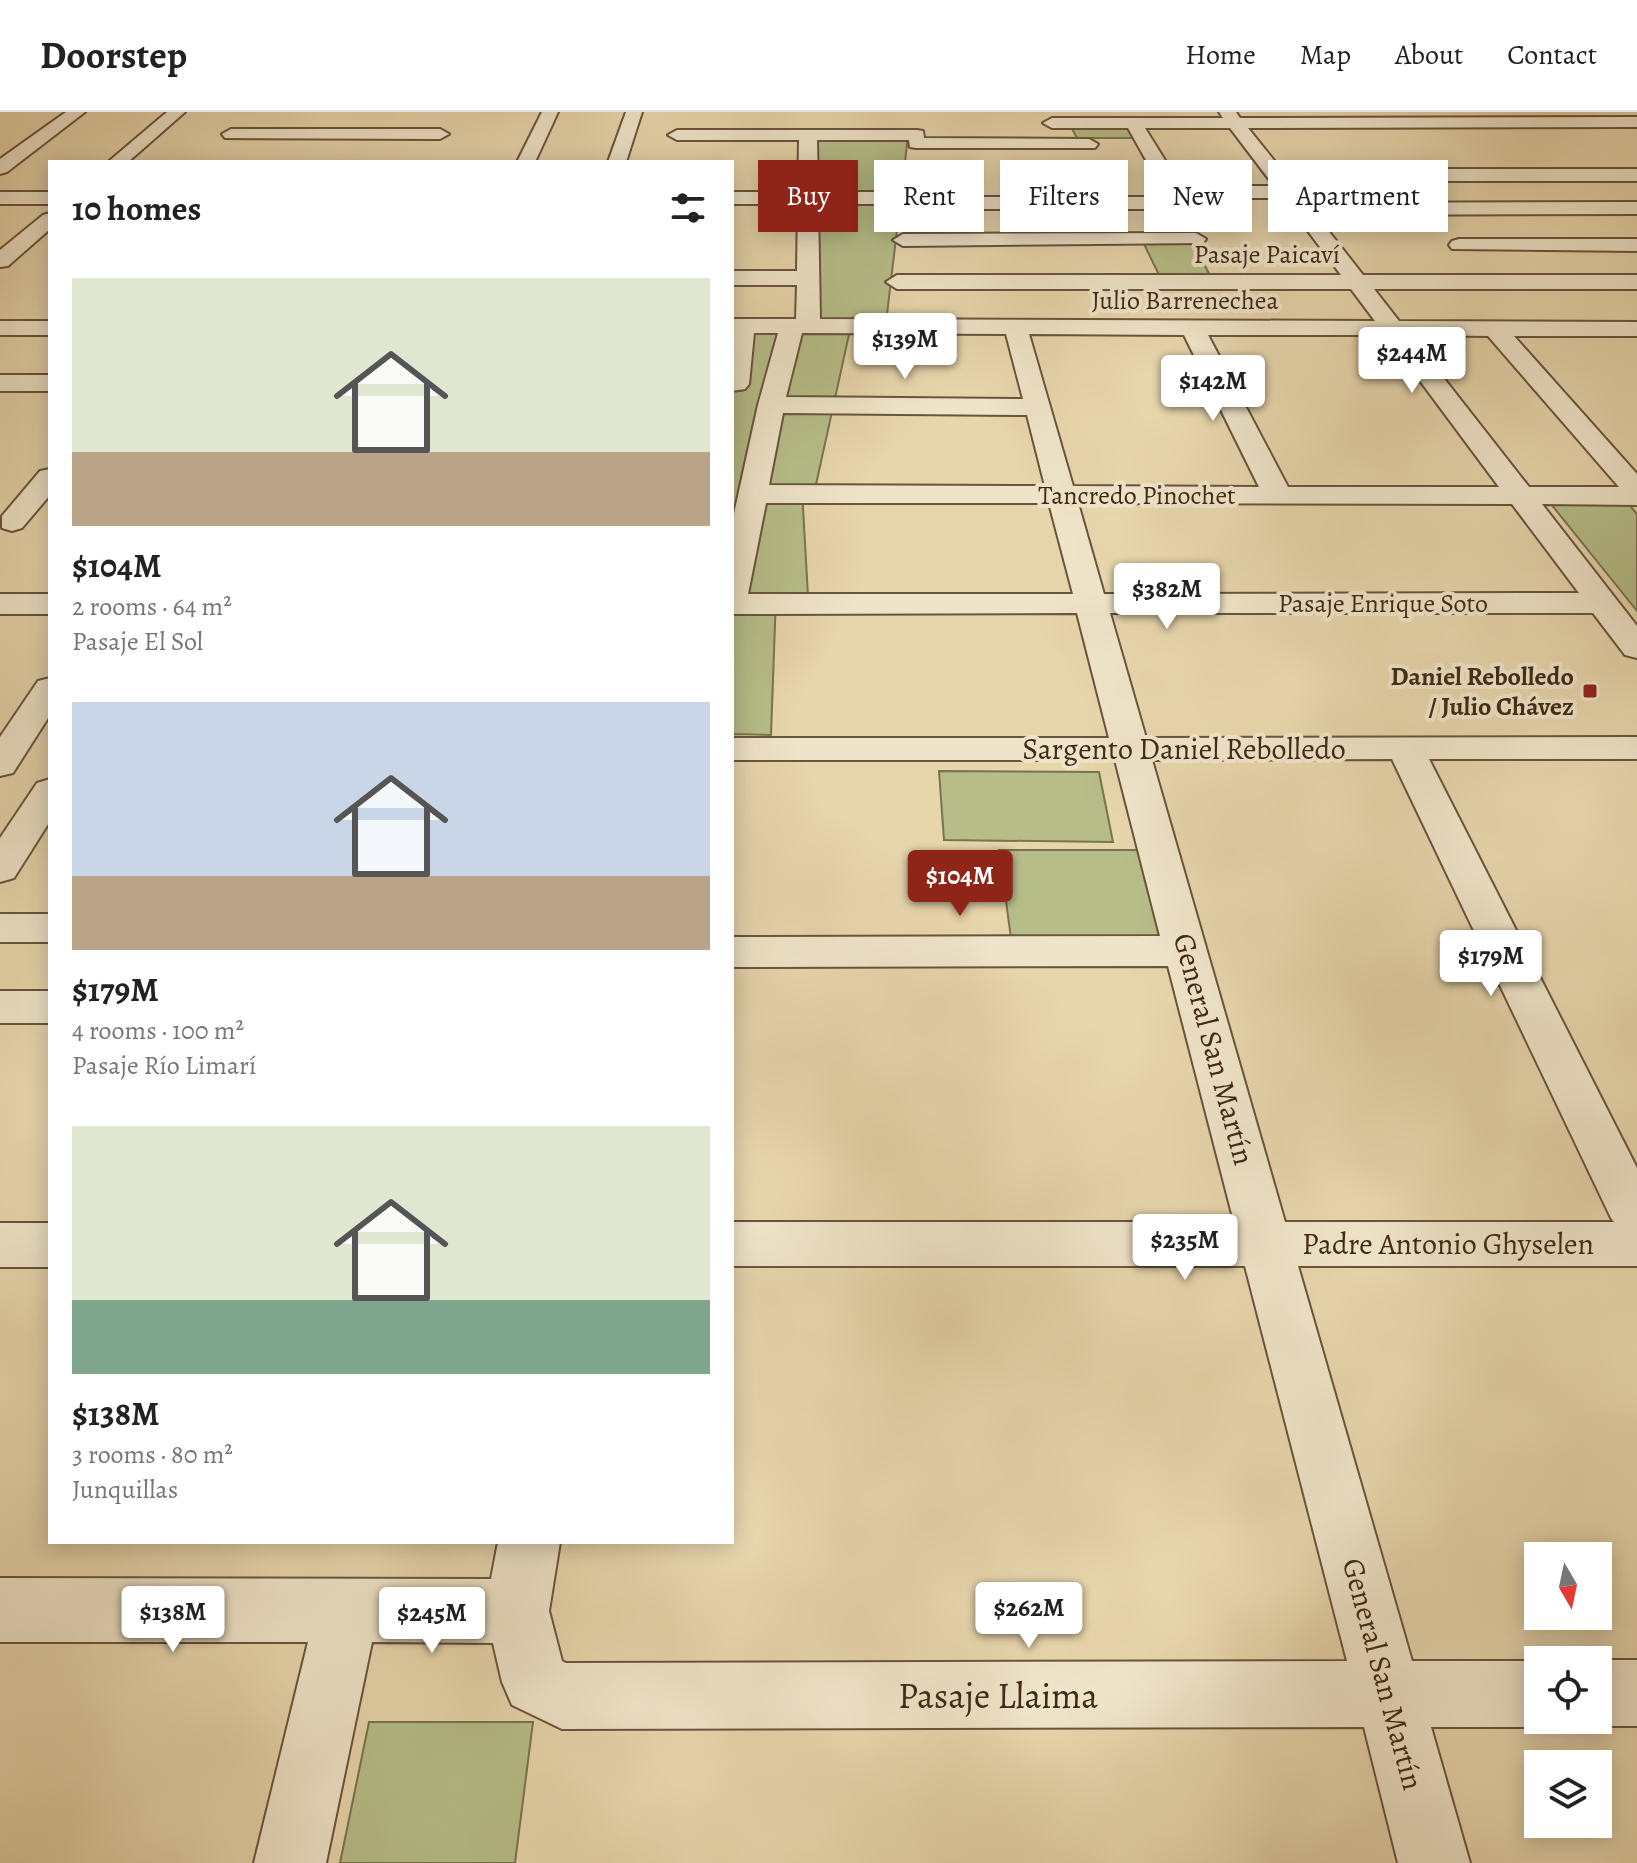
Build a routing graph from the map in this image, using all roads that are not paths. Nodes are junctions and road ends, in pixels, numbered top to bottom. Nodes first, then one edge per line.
1 (52, 112) edge
2 (77, 112) edge
3 (177, 112) edge
4 (550, 112) edge
5 (634, 112) edge
6 (869, 112) edge
7 (919, 112) edge
8 (1049, 117) edge
9 (1231, 117) edge
10 (1460, 117) edge
11 (1339, 122) junction
12 (1592, 122) junction
13 (1637, 122) edge
14 (1134, 123) junction
15 (46, 134) junction
16 (342, 134) junction
17 (677, 135) dead end
18 (808, 135) junction
19 (871, 135) junction
20 (1614, 138) dead end
21 (1060, 143) junction
22 (233, 144) dead end
23 (1146, 144) junction
24 (429, 151) dead end
25 (914, 152) junction
26 (326, 153) dead end
27 (119, 160) edge
28 (527, 160) edge
29 (618, 160) edge
30 (808, 160) edge
31 (913, 160) edge
32 (1151, 160) edge
33 (1374, 160) edge
34 (1268, 166) edge
35 (0, 168) edge
36 (1448, 175) edge
37 (1637, 175) edge
38 (0, 198) edge
39 (48, 198) edge
40 (734, 198) edge
41 (758, 198) edge
42 (1144, 198) edge
43 (984, 200) edge
44 (1448, 208) edge
45 (1637, 208) edge
46 (48, 221) edge
47 (809, 232) edge
48 (904, 232) edge
49 (1195, 232) edge
50 (1319, 232) edge
51 (1446, 232) edge
52 (1196, 239) junction
53 (903, 240) junction
54 (1129, 240) junction
55 (1459, 245) junction
56 (1637, 245) edge
57 (0, 261) edge
58 (734, 278) edge
59 (809, 278) junction
60 (1149, 282) junction
61 (1228, 282) junction
62 (1357, 282) junction
63 (1496, 282) junction
64 (1637, 282) edge
65 (894, 304) junction
66 (738, 326) edge
67 (800, 326) junction
68 (0, 328) edge
69 (48, 328) edge
70 (1016, 328) junction
71 (1193, 329) junction
72 (1392, 329) junction
73 (1495, 329) junction
74 (1637, 329) edge
75 (48, 383) edge
76 (0, 384) edge
77 (734, 384) edge
78 (773, 395) junction
79 (1038, 407) junction
80 (48, 479) edge
81 (1637, 493) edge
82 (1062, 495) junction
83 (1278, 495) junction
84 (1521, 496) junction
85 (744, 512) edge
86 (6, 522) edge
87 (48, 522) edge
88 (734, 580) edge
89 (1092, 603) junction
90 (1603, 603) junction
91 (0, 604) edge
92 (48, 604) edge
93 (734, 604) edge
94 (1637, 648) edge
95 (48, 691) edge
96 (1405, 748) junction
97 (1637, 748) edge
98 (734, 749) edge
99 (1132, 749) junction
100 (0, 765) edge
101 (0, 790) edge
102 (48, 790) edge
103 (48, 793) edge
104 (0, 869) edge
105 (0, 928) edge
106 (48, 928) edge
107 (1187, 951) junction
108 (734, 952) edge
109 (0, 1007) edge
110 (48, 1007) edge
111 (1637, 1218) edge
112 (734, 1244) edge
113 (1266, 1244) junction
114 (1637, 1244) edge
115 (0, 1245) edge
116 (48, 1245) edge
117 (529, 1544) edge
118 (347, 1611) junction
119 (517, 1611) junction
120 (1, 1612) edge
121 (1612, 1693) edge
122 (1637, 1693) edge
123 (1389, 1694) junction
124 (1524, 1694) edge
125 (290, 1863) edge
126 (1434, 1863) edge

1 - 15 street
2 - 15 street
3 - 27 street
4 - 28 street
5 - 29 street
6 - 19 street
7 - 25 street
8 - 14 street
8 - 21 street
9 - 11 street
9 - 14 street
9 - 34 street
10 - 11 street
10 - 12 street
11 - 33 street
12 - 13 street
12 - 20 street
14 - 23 street
15 - 35 street
16 - 22 street
16 - 24 street
16 - 26 street
17 - 18 street
18 - 19 street
18 - 30 street
19 - 25 street
21 - 23 street
21 - 25 street
23 - 32 street
25 - 31 street
36 - 37 street
38 - 39 street
40 - 41 street
42 - 43 street
44 - 45 street
46 - 57 street
47 - 59 street
48 - 53 street
49 - 52 street
50 - 62 street
51 - 55 street
52 - 54 street
52 - 61 street
53 - 54 street
53 - 65 street
54 - 60 street
55 - 56 street
55 - 63 street
58 - 59 street
59 - 67 street
60 - 61 street, Pasaje Paicaví
60 - 65 street, Pasaje Paicaví
61 - 62 street, Pasaje Paicaví
62 - 63 street, Pasaje Paicaví
62 - 72 street
63 - 64 street, Pasaje Paicaví
65 - 67 street, Julio Barrenechea
65 - 70 street, Julio Barrenechea
66 - 67 street, Julio Barrenechea
66 - 77 street
67 - 78 street
68 - 69 street
70 - 71 street, Julio Barrenechea
70 - 79 street, General San Martín
71 - 72 street, Julio Barrenechea
71 - 83 street
72 - 73 street, Julio Barrenechea
72 - 84 street
73 - 74 street, Julio Barrenechea
73 - 81 street
75 - 76 street
77 - 78 street
78 - 79 street
78 - 85 street
79 - 82 street, General San Martín
80 - 86 street
81 - 84 street, Tancredo Pinochet
82 - 83 street, Tancredo Pinochet
82 - 85 street, Tancredo Pinochet
82 - 89 street, General San Martín
83 - 84 street, Tancredo Pinochet
84 - 90 street
85 - 88 street
86 - 87 street
89 - 90 street, Pasaje Enrique Soto
89 - 93 street, Pasaje Enrique Soto
89 - 99 street, General San Martín
90 - 94 street
91 - 92 street
95 - 100 street
96 - 97 street, Sargento Daniel Rebolledo
96 - 99 street, Sargento Daniel Rebolledo
96 - 111 street
98 - 99 street, Sargento Daniel Rebolledo
99 - 107 street, General San Martín
101 - 102 street
103 - 104 street
105 - 106 street
107 - 108 street
107 - 113 street, General San Martín
109 - 110 street
112 - 113 street, Padre Antonio Ghyselen
113 - 114 street, Padre Antonio Ghyselen
113 - 123 street, General San Martín
115 - 116 street
117 - 119 street
118 - 119 street
118 - 120 street
118 - 125 street
119 - 123 street, Pasaje Llaima
121 - 122 street
123 - 124 street, Pasaje Llaima
123 - 126 street, General San Martín

